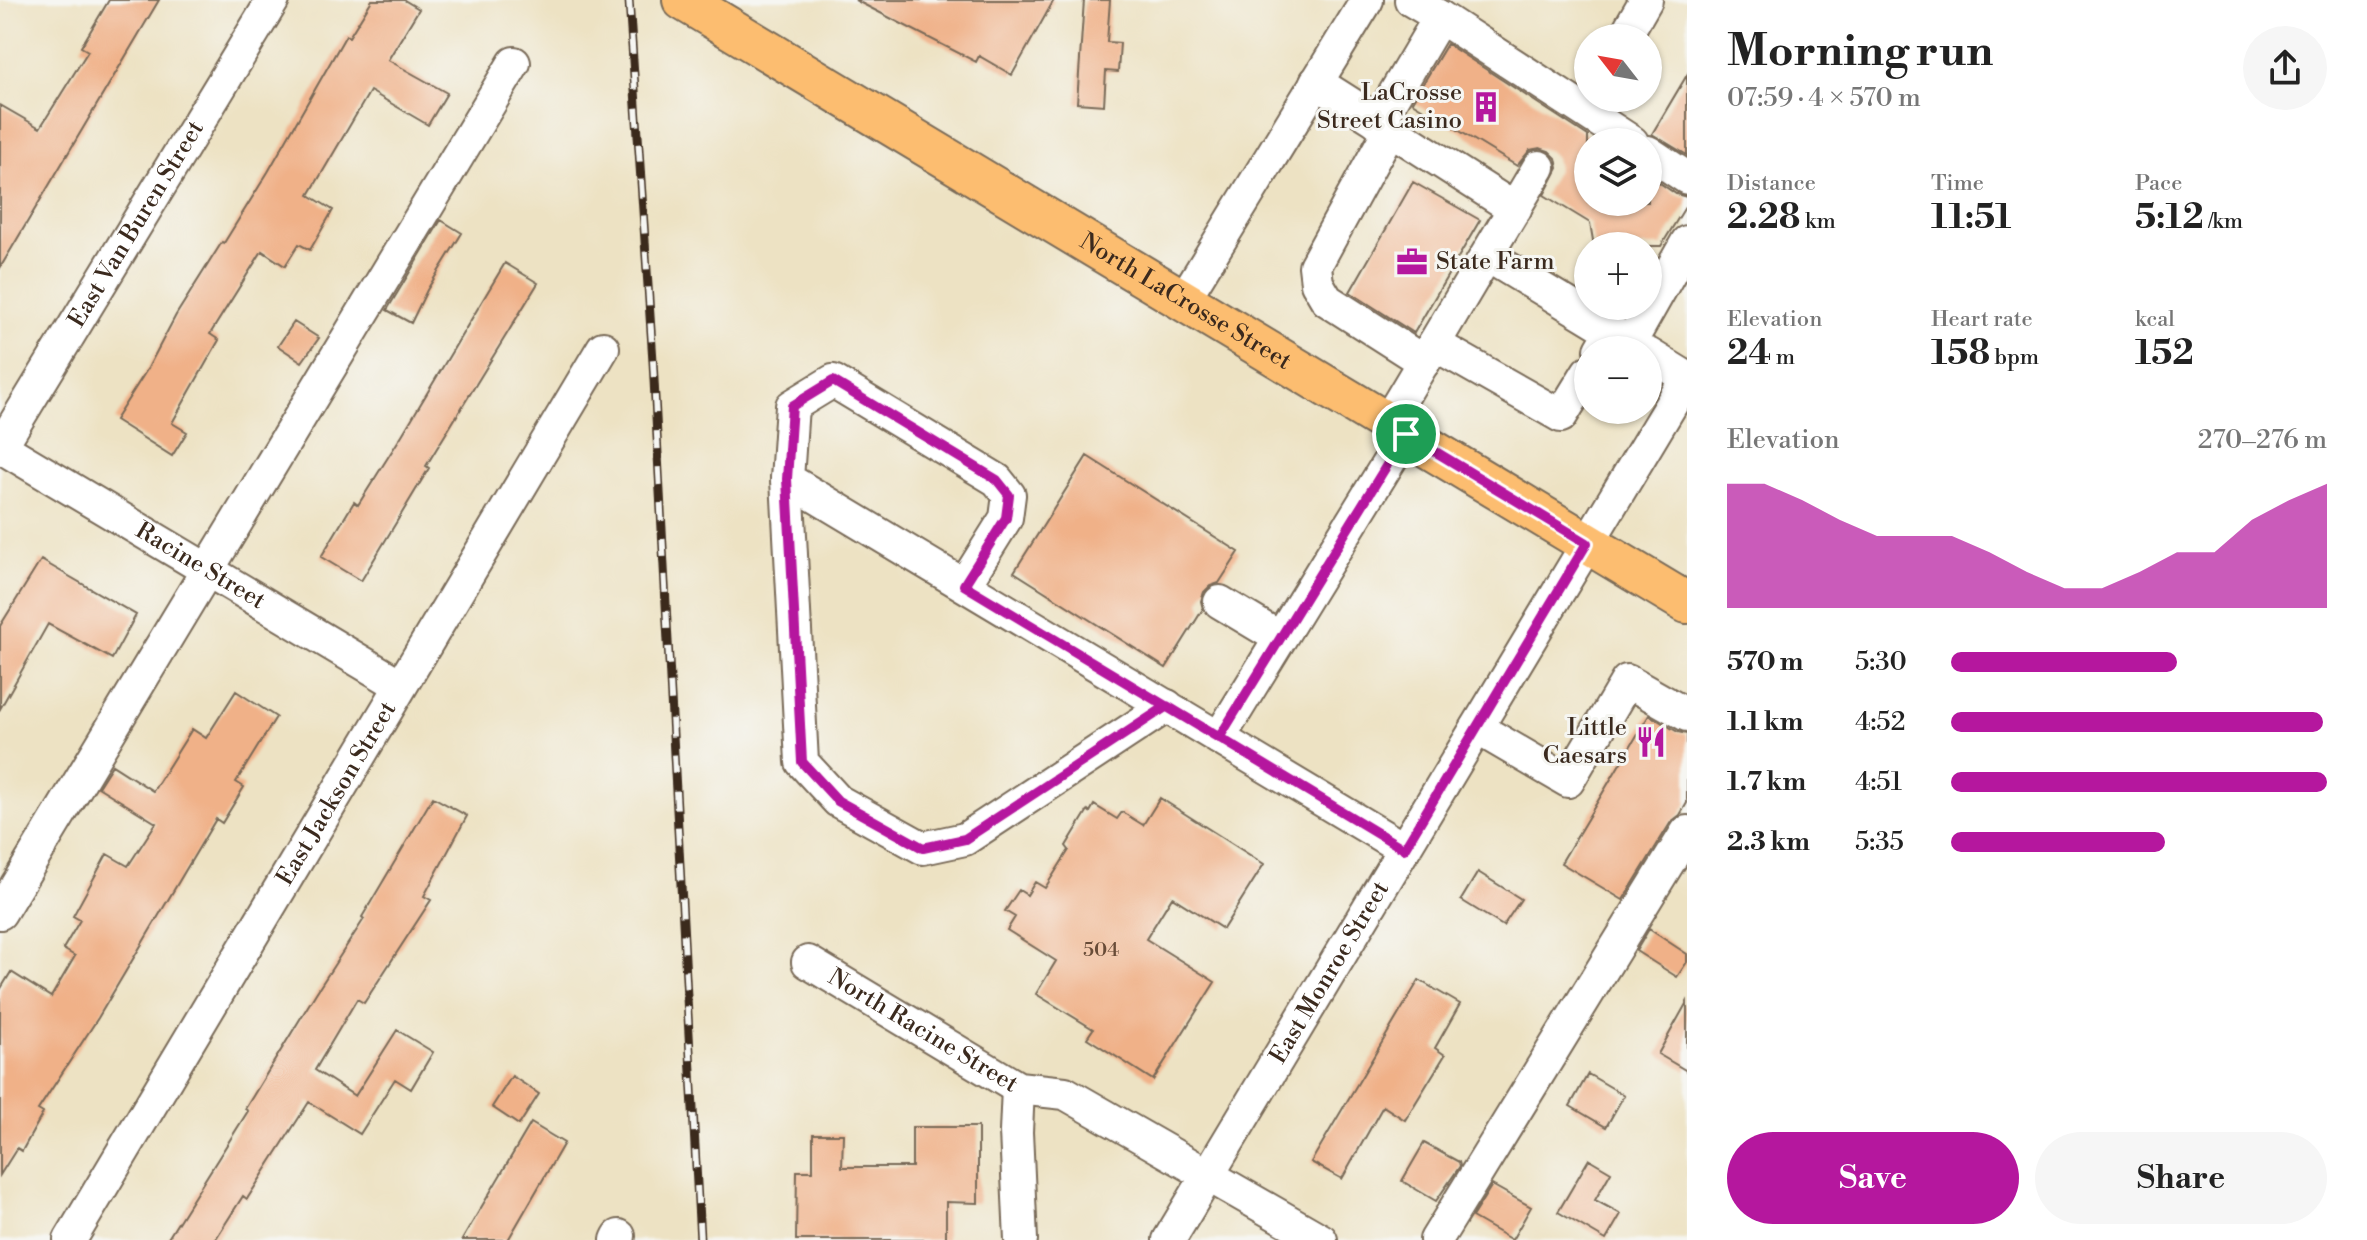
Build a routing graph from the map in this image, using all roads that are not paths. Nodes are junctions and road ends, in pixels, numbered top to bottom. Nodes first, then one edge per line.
1 (273, 0) edge
2 (683, 0) edge
3 (1367, 0) edge
4 (1411, 0) edge
5 (1646, 0) edge
6 (1440, 17) junction
7 (1632, 24) edge
8 (514, 63) dead end
9 (1316, 82) junction
10 (1384, 125) junction
11 (1610, 128) edge
12 (1662, 161) edge
13 (1539, 167) dead end
14 (1687, 178) edge
15 (1515, 209) junction
16 (1687, 242) edge
17 (1488, 256) junction
18 (1184, 299) junction
19 (1611, 336) edge
20 (1632, 336) edge
21 (603, 348) dead end
22 (1429, 353) junction
23 (1662, 365) edge
24 (1687, 378) edge
25 (1574, 395) edge
26 (1397, 428) junction
27 (0, 447) edge
28 (787, 479) junction
29 (1587, 543) junction
30 (207, 570) junction
31 (964, 585) junction
32 (1220, 602) dead end
33 (1687, 603) edge
34 (1280, 638) junction
35 (400, 685) junction
36 (1167, 706) junction
37 (1687, 715) edge
38 (1477, 728) junction
39 (1219, 738) junction
40 (1687, 832) edge
41 (1404, 849) junction
42 (0, 913) edge
43 (808, 962) dead end
44 (1018, 1088) junction
45 (1209, 1174) junction
46 (70, 1240) edge
47 (1021, 1240) edge
48 (1169, 1240) edge
49 (1321, 1240) edge
50 (1436, 1240) edge

1 - 27 street, East Van Buren Street
2 - 18 main road, North LaCrosse Street
3 - 9 street
4 - 6 street
5 - 7 street
6 - 10 street
6 - 11 street
8 - 30 street
9 - 10 street
9 - 18 street
10 - 15 street
10 - 22 street
12 - 14 street
13 - 15 street
15 - 17 street
16 - 20 street
17 - 19 street
17 - 22 street
18 - 26 main road, North LaCrosse Street
21 - 35 street, East Jackson Street
22 - 25 street
22 - 26 street
23 - 24 street
24 - 29 street, East Monroe Street
26 - 29 main road, North LaCrosse Street
26 - 34 street
27 - 30 street, Racine Street
28 - 31 street
28 - 31 street
28 - 36 street
29 - 33 main road, North LaCrosse Street
29 - 38 street, East Monroe Street
30 - 35 street, Racine Street
30 - 42 street
31 - 36 street
32 - 34 street
34 - 39 street
35 - 46 street, East Jackson Street
36 - 39 street
37 - 38 street
38 - 41 street, East Monroe Street
39 - 41 street
40 - 50 street
41 - 45 street, East Monroe Street
43 - 44 street, North Racine Street
44 - 45 street, North Racine Street
44 - 47 street
45 - 48 street, East Monroe Street
45 - 49 street

